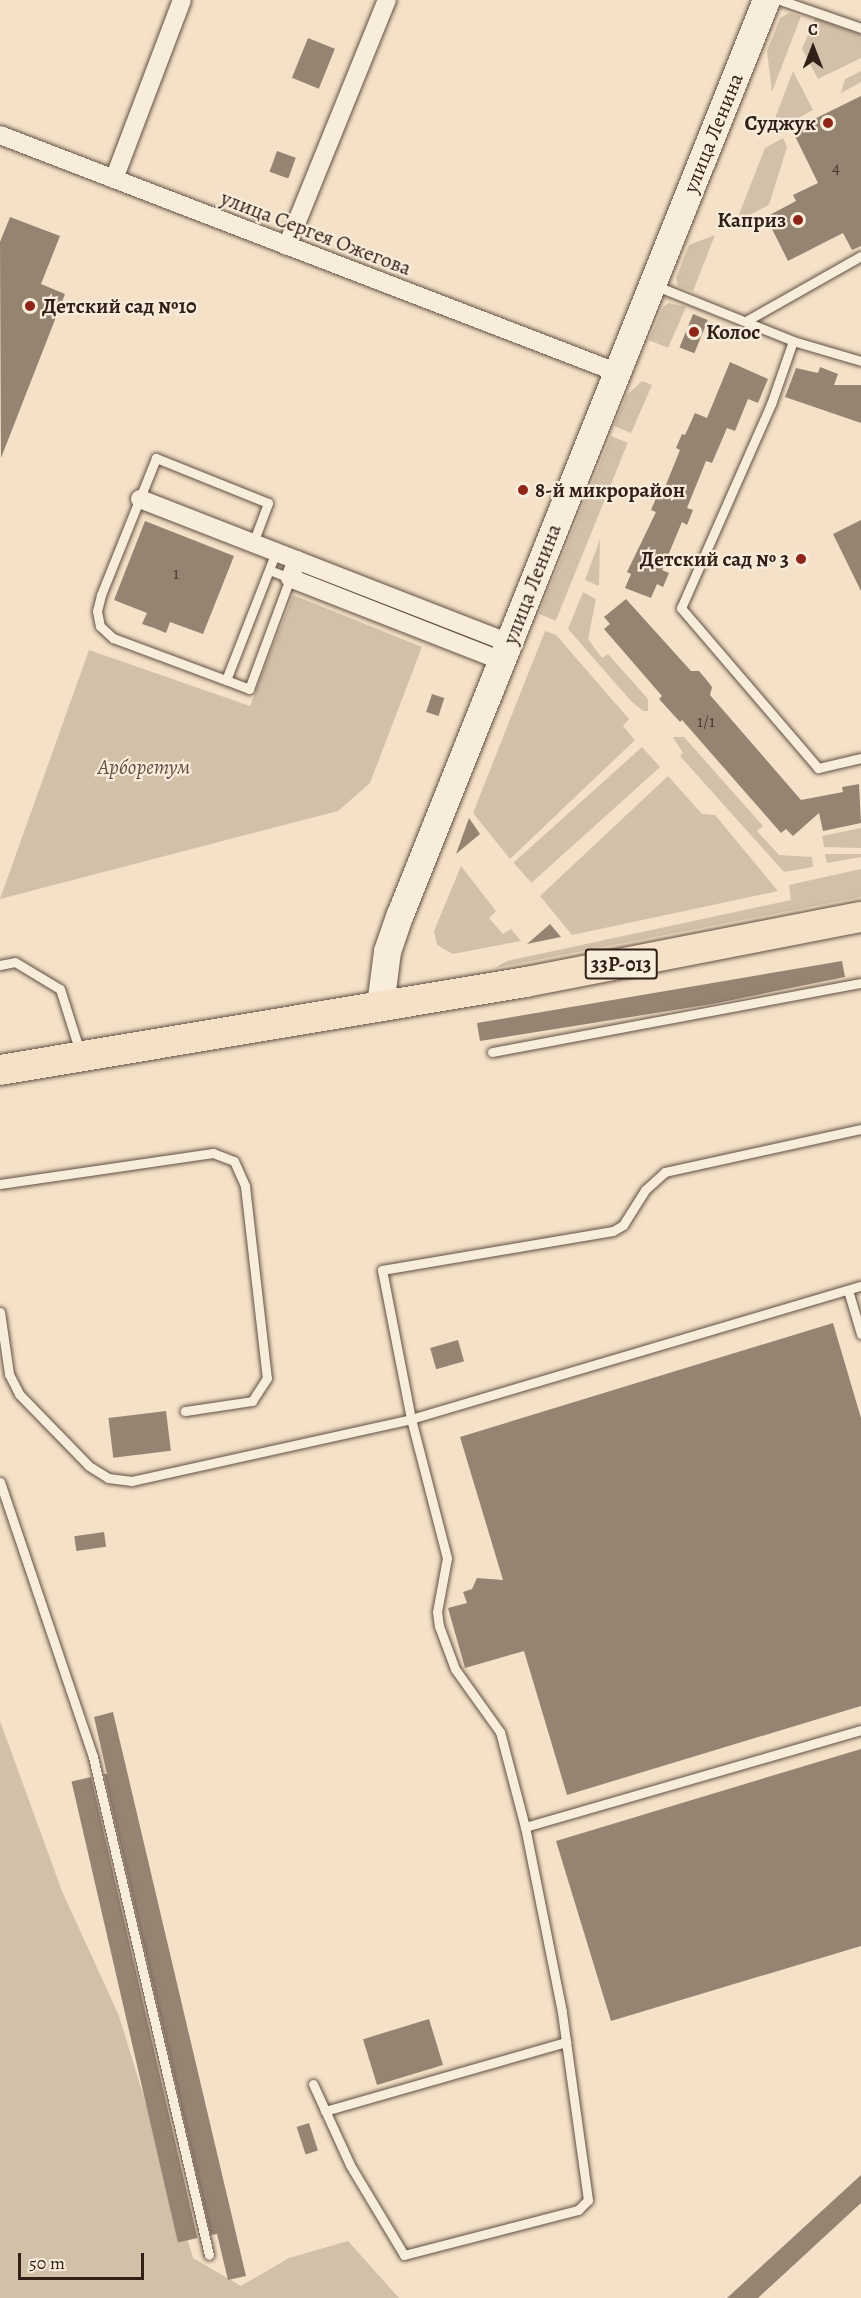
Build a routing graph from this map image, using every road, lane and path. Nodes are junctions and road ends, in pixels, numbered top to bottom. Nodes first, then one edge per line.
1 (182, 0) edge
2 (387, 0) edge
3 (766, 0) edge
4 (780, 0) edge
5 (861, 28) edge
6 (0, 135) edge
7 (114, 179) junction
8 (287, 246) junction
9 (861, 256) edge
10 (652, 284) junction
11 (746, 321) junction
12 (793, 341) junction
13 (861, 361) edge
14 (616, 372) junction
15 (140, 499) junction
16 (253, 543) junction
17 (276, 552) junction
18 (297, 560) junction
19 (269, 570) junction
20 (290, 578) junction
21 (506, 652) junction
22 (226, 680) junction
23 (861, 758) edge
24 (861, 917) edge
25 (0, 965) edge
26 (861, 983) edge
27 (380, 1005) junction
28 (492, 1052) dead end
29 (81, 1055) junction
30 (0, 1070) edge
31 (861, 1129) edge
32 (0, 1184) edge
33 (861, 1286) edge
34 (848, 1290) junction
35 (0, 1312) edge
36 (861, 1334) edge
37 (185, 1411) dead end
38 (411, 1419) junction
39 (0, 1482) edge
40 (861, 1730) edge
41 (525, 1827) junction
42 (566, 2042) junction
43 (313, 2084) dead end
44 (325, 2111) junction
45 (209, 2255) dead end

1 - 7 street
2 - 8 street
3 - 10 main road, улица Ленина
4 - 5 lane
6 - 7 street, улица Сергея Ожегова
7 - 8 street, улица Сергея Ожегова
8 - 14 street, улица Сергея Ожегова
9 - 11 lane
10 - 11 lane
10 - 14 main road, улица Ленина
11 - 12 lane
12 - 13 lane
12 - 23 lane
14 - 21 main road, улица Ленина
15 - 16 street
15 - 16 lane
15 - 22 lane
16 - 17 street
17 - 18 street
17 - 19 lane
18 - 20 street
18 - 21 street
19 - 20 lane
19 - 22 lane
20 - 21 street
20 - 22 lane
21 - 27 main road, улица Ленина
24 - 27 main road, 33Р-013
25 - 29 lane
26 - 28 lane
27 - 29 main road, 33Р-013
29 - 30 main road, 33Р-013
31 - 38 lane
32 - 37 lane
33 - 34 lane
34 - 36 lane
34 - 38 lane
35 - 38 lane
38 - 41 lane
39 - 45 lane
40 - 41 lane
41 - 42 lane
42 - 44 lane
42 - 44 lane
43 - 44 lane

